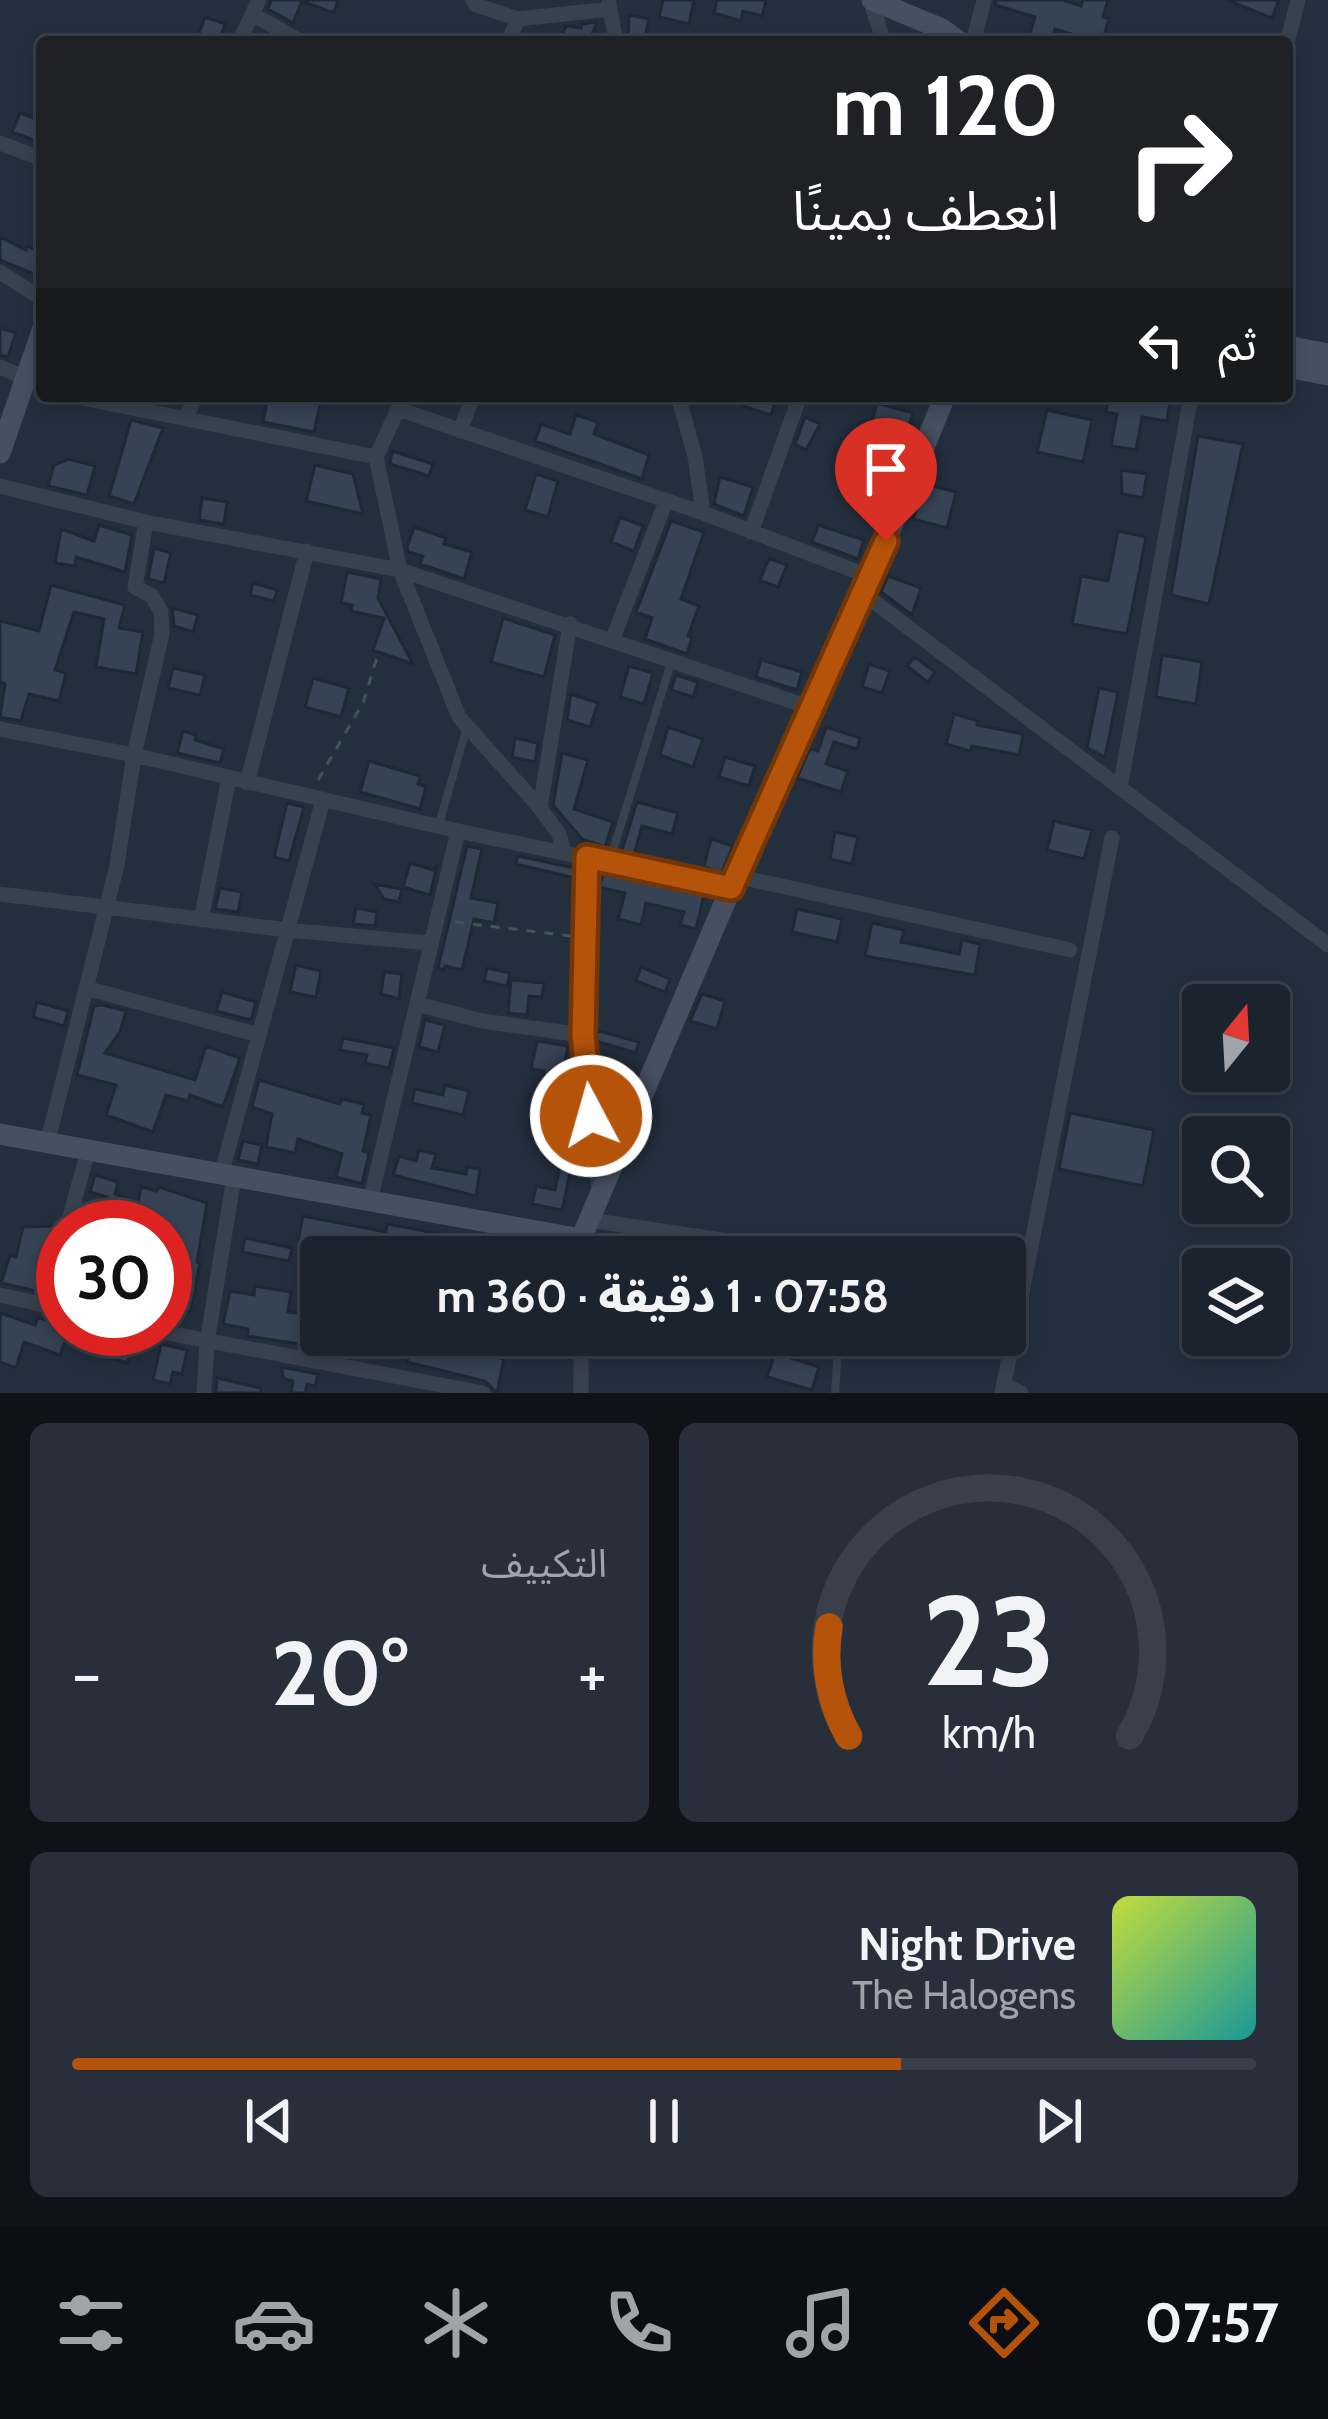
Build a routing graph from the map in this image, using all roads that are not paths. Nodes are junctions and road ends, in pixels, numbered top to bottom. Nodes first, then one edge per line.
1 (473, 0) edge
2 (871, 0) edge
3 (984, 0) edge
4 (1298, 0) edge
5 (609, 4) edge
6 (256, 7) edge
7 (901, 12) junction
8 (518, 19) junction
9 (242, 36) edge
10 (294, 36) edge
11 (511, 36) edge
12 (615, 36) edge
13 (882, 36) edge
14 (928, 36) edge
15 (948, 36) edge
16 (975, 36) edge
17 (1289, 36) edge
18 (0, 142) edge
19 (36, 157) edge
20 (0, 272) edge
21 (36, 295) edge
22 (1293, 347) edge
23 (1328, 354) edge
24 (0, 367) edge
25 (1293, 369) edge
26 (1328, 376) edge
27 (29, 384) edge
28 (103, 402) edge
29 (193, 402) edge
30 (401, 402) edge
31 (471, 402) edge
32 (680, 402) edge
33 (798, 402) edge
34 (943, 402) edge
35 (1190, 402) edge
36 (186, 418) junction
37 (5, 430) edge
38 (460, 431) junction
39 (0, 453) edge
40 (376, 457) junction
41 (0, 486) edge
42 (666, 501) junction
43 (703, 513) junction
44 (146, 522) junction
45 (751, 532) junction
46 (307, 551) junction
47 (400, 570) junction
48 (868, 585) junction
49 (570, 624) junction
50 (612, 641) junction
51 (672, 661) junction
52 (812, 709) junction
53 (467, 726) junction
54 (0, 729) edge
55 (134, 755) junction
56 (229, 778) junction
57 (247, 783) junction
58 (1120, 788) junction
59 (316, 799) junction
60 (540, 808) junction
61 (439, 824) junction
62 (458, 831) junction
63 (1112, 838) dead end
64 (564, 852) junction
65 (587, 857) junction
66 (610, 862) junction
67 (734, 882) junction
68 (0, 894) edge
69 (106, 908) junction
70 (201, 920) junction
71 (287, 930) junction
72 (429, 943) junction
73 (1328, 945) edge
74 (1070, 950) dead end
75 (86, 988) junction
76 (416, 1004) junction
77 (259, 1035) junction
78 (583, 1035) junction
79 (0, 1134) edge
80 (47, 1144) junction
81 (88, 1151) junction
82 (228, 1176) junction
83 (599, 1196) junction
84 (74, 1200) edge
85 (370, 1201) junction
86 (567, 1236) edge
87 (585, 1236) edge
88 (1026, 1244) edge
89 (0, 1294) edge
90 (36, 1303) edge
91 (192, 1340) edge
92 (207, 1343) junction
93 (581, 1356) edge
94 (838, 1356) edge
95 (1006, 1356) edge
96 (360, 1371) junction
97 (1003, 1389) edge
98 (204, 1393) edge
99 (357, 1393) edge
100 (483, 1393) edge
101 (581, 1393) edge
102 (835, 1393) edge
103 (1021, 1393) edge

1 - 8 street
2 - 7 street
2 - 13 street
3 - 16 street
4 - 17 street
5 - 8 street
5 - 12 street
6 - 9 street
6 - 10 street
7 - 14 street
7 - 15 street
8 - 11 street
18 - 19 street
20 - 21 street
22 - 23 street
24 - 27 street
25 - 26 street
27 - 37 street
28 - 36 street
29 - 36 street
30 - 38 street
30 - 40 street
31 - 38 street
32 - 43 street
33 - 45 street
34 - 48 street
35 - 58 street
36 - 40 street
37 - 39 street
38 - 42 street
40 - 47 street
41 - 44 street
42 - 43 street
42 - 50 street
43 - 45 street
44 - 46 street
44 - 55 street
45 - 48 street
46 - 47 street
46 - 57 street
47 - 49 street
47 - 53 street
48 - 52 street
48 - 58 street
49 - 50 street
49 - 60 street
50 - 51 street
51 - 52 street
51 - 66 lane
52 - 67 street
53 - 60 street
53 - 61 lane
54 - 55 street
55 - 56 street
55 - 69 street
56 - 57 street
56 - 70 street
57 - 59 street
58 - 73 street
59 - 61 street
59 - 71 street
60 - 64 street
61 - 62 street
62 - 64 street
62 - 72 street
63 - 88 street
64 - 65 street
65 - 66 street
65 - 78 street
66 - 67 street
67 - 74 street
67 - 83 street
68 - 69 street
69 - 70 street
69 - 75 street
70 - 71 street
71 - 72 street
71 - 77 street
72 - 76 street
75 - 77 street
75 - 80 street
76 - 78 street
76 - 85 street
77 - 82 street
78 - 83 street
79 - 80 street
80 - 81 street
81 - 82 street
81 - 84 street
82 - 85 street
82 - 92 street
83 - 87 street
85 - 86 street
89 - 90 street
91 - 92 street
92 - 96 street
92 - 98 street
93 - 101 street
94 - 102 lane
95 - 97 street
96 - 99 street
96 - 100 street
97 - 103 street

